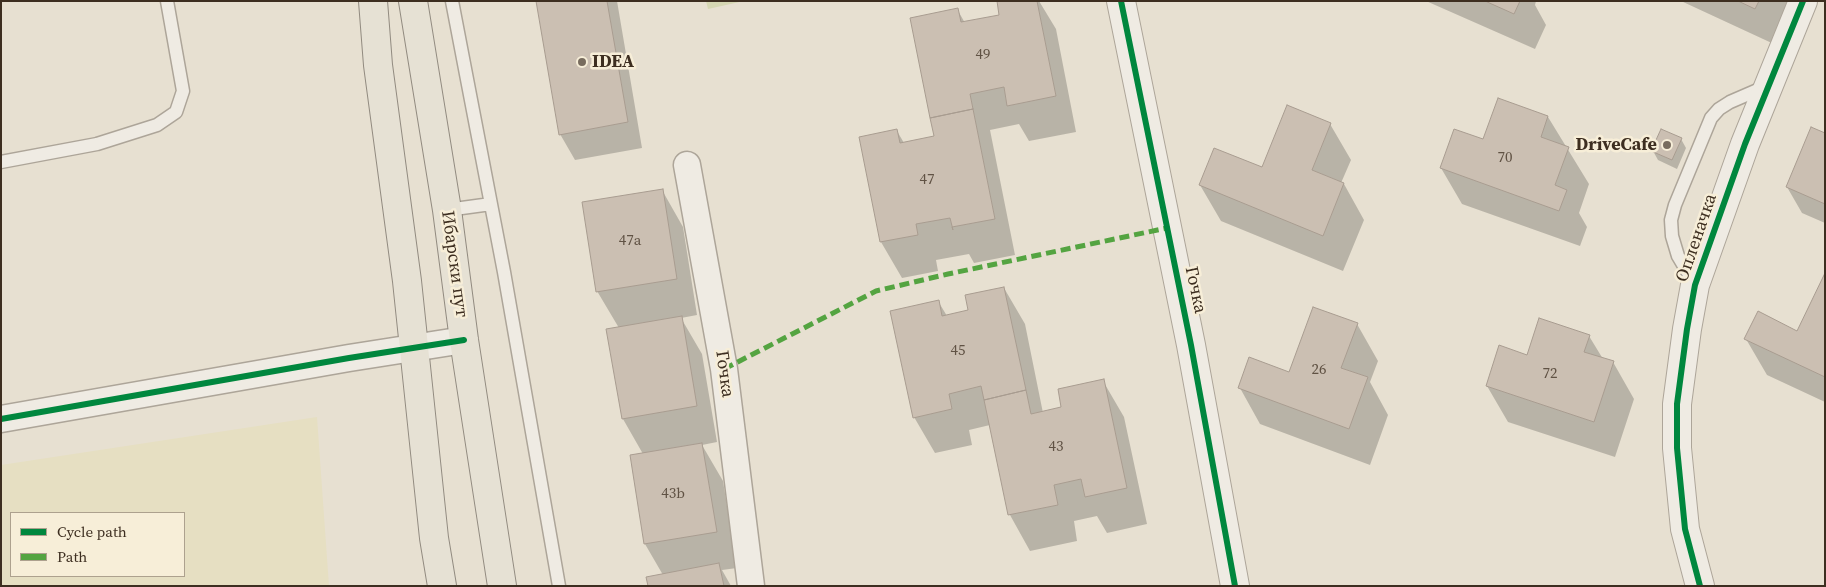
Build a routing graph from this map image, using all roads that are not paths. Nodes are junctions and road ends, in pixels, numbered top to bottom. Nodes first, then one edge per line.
1 (167, 1) edge
2 (373, 1) edge
3 (413, 1) edge
4 (452, 1) edge
5 (1121, 1) edge
6 (1803, 1) edge
7 (1769, 85) junction
8 (1, 162) edge
9 (687, 164) dead end
10 (491, 204) junction
11 (447, 210) junction
12 (1695, 285) junction
13 (464, 340) junction
14 (414, 348) junction
15 (1, 420) edge
16 (442, 586) edge
17 (502, 586) edge
18 (559, 586) edge
19 (751, 586) edge
20 (1235, 586) edge
21 (1700, 586) edge

1 - 8 lane
2 - 14 main road
3 - 11 main road, Ибарски пут
4 - 10 lane
5 - 20 street, Гочка
6 - 7 street, Опленачка
7 - 12 street, Опленачка
7 - 12 lane
9 - 19 street, Гочка
10 - 11 lane
10 - 18 lane
11 - 13 main road, Ибарски пут
12 - 21 street, Опленачка
13 - 14 street
13 - 17 main road, Ибарски пут
14 - 15 street
14 - 16 main road

